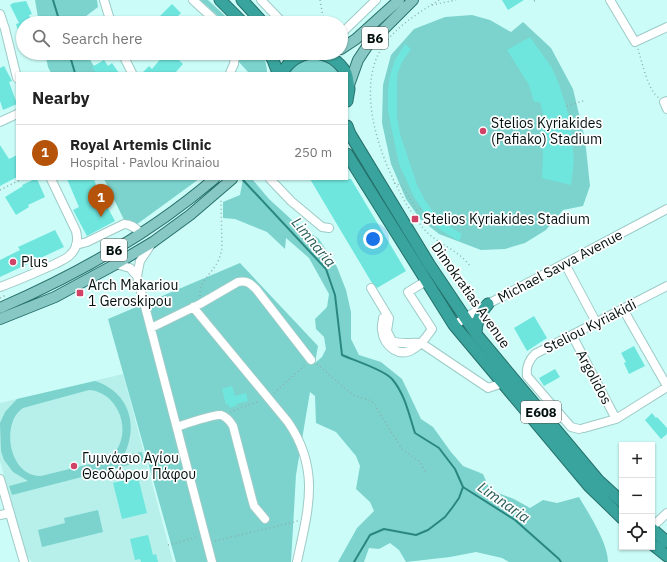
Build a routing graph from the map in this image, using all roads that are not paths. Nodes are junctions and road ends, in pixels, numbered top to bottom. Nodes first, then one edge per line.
1 (105, 0) edge
2 (193, 0) edge
3 (220, 0) edge
4 (242, 0) edge
5 (261, 0) edge
6 (376, 0) edge
7 (399, 0) edge
8 (413, 0) edge
9 (610, 0) edge
10 (0, 14) edge
11 (109, 16) edge
12 (210, 16) edge
13 (236, 16) edge
14 (257, 16) edge
15 (276, 16) edge
16 (348, 27) edge
17 (667, 28) edge
18 (348, 44) edge
19 (126, 60) edge
20 (234, 60) edge
21 (273, 60) edge
22 (294, 60) edge
23 (334, 60) edge
24 (132, 72) edge
25 (230, 72) edge
26 (278, 72) edge
27 (283, 72) edge
28 (345, 72) edge
29 (16, 74) edge
30 (348, 81) edge
31 (16, 114) edge
32 (0, 122) edge
33 (348, 129) edge
34 (348, 156) edge
35 (51, 180) edge
36 (213, 180) edge
37 (231, 180) edge
38 (271, 180) edge
39 (667, 209) edge
40 (329, 228) dead end
41 (141, 233) junction
42 (153, 242) junction
43 (76, 245) junction
44 (116, 264) junction
45 (565, 264) junction
46 (137, 276) junction
47 (426, 281) junction
48 (667, 286) edge
49 (0, 287) edge
50 (371, 288) dead end
51 (488, 304) junction
52 (197, 305) junction
53 (0, 308) edge
54 (623, 309) junction
55 (383, 318) dead end
56 (465, 318) junction
57 (0, 319) edge
58 (596, 322) junction
59 (454, 325) junction
60 (151, 328) junction
61 (476, 334) junction
62 (572, 335) junction
63 (421, 343) junction
64 (312, 360) road end
65 (503, 383) junction
66 (667, 387) edge
67 (616, 419) junction
68 (177, 427) junction
69 (578, 428) joint
70 (0, 479) edge
71 (619, 499) edge
72 (10, 513) junction
73 (667, 513) edge
74 (0, 515) edge
75 (619, 515) edge
76 (265, 519) dead end
77 (655, 525) edge
78 (655, 531) edge
79 (667, 542) edge
80 (655, 546) edge
81 (667, 556) edge
82 (24, 562) edge
83 (212, 562) edge
84 (297, 562) edge

1 - 11 street
2 - 12 street
3 - 13 highway
4 - 14 highway
5 - 15 street
6 - 16 street
7 - 18 main road, B6
8 - 30 main road, B6
9 - 17 street
10 - 29 street
19 - 24 street
20 - 25 street
21 - 26 highway
22 - 27 highway
23 - 28 highway
31 - 32 street
33 - 56 highway, Dimokratias Avenue / E608
34 - 47 highway, Dimokratias Avenue / E608
35 - 43 street
36 - 41 main road, B6
37 - 42 main road, B6
38 - 40 street
39 - 45 street, Michael Savva Avenue
41 - 43 street
41 - 53 main road, B6
42 - 44 main road, B6
42 - 46 street
43 - 49 street
44 - 46 street
44 - 57 main road, B6
45 - 51 street, Michael Savva Avenue
45 - 58 street
46 - 60 street
47 - 59 highway, Dimokratias Avenue / E608
47 - 63 street
48 - 54 street, Steliou Kyriakidi
50 - 63 street
51 - 56 street, Michael Savva Avenue
51 - 61 highway
52 - 60 street
52 - 64 street
52 - 84 street
54 - 58 street, Steliou Kyriakidi
54 - 66 street
55 - 63 street
56 - 59 street, Michael Savva Avenue
56 - 61 highway, Dimokratias Avenue / E608
58 - 62 street, Steliou Kyriakidi
59 - 65 highway, Dimokratias Avenue / E608
60 - 68 street
61 - 71 highway, Dimokratias Avenue / E608
62 - 67 street, Argolidos
62 - 69 street, Steliou Kyriakidi
63 - 65 street
65 - 75 highway, Dimokratias Avenue / E608
66 - 67 street, Argolidos
67 - 69 street, Argolidos
68 - 76 street
68 - 83 street
70 - 72 street
72 - 74 street
72 - 82 street
73 - 77 street
78 - 79 highway
80 - 81 highway

